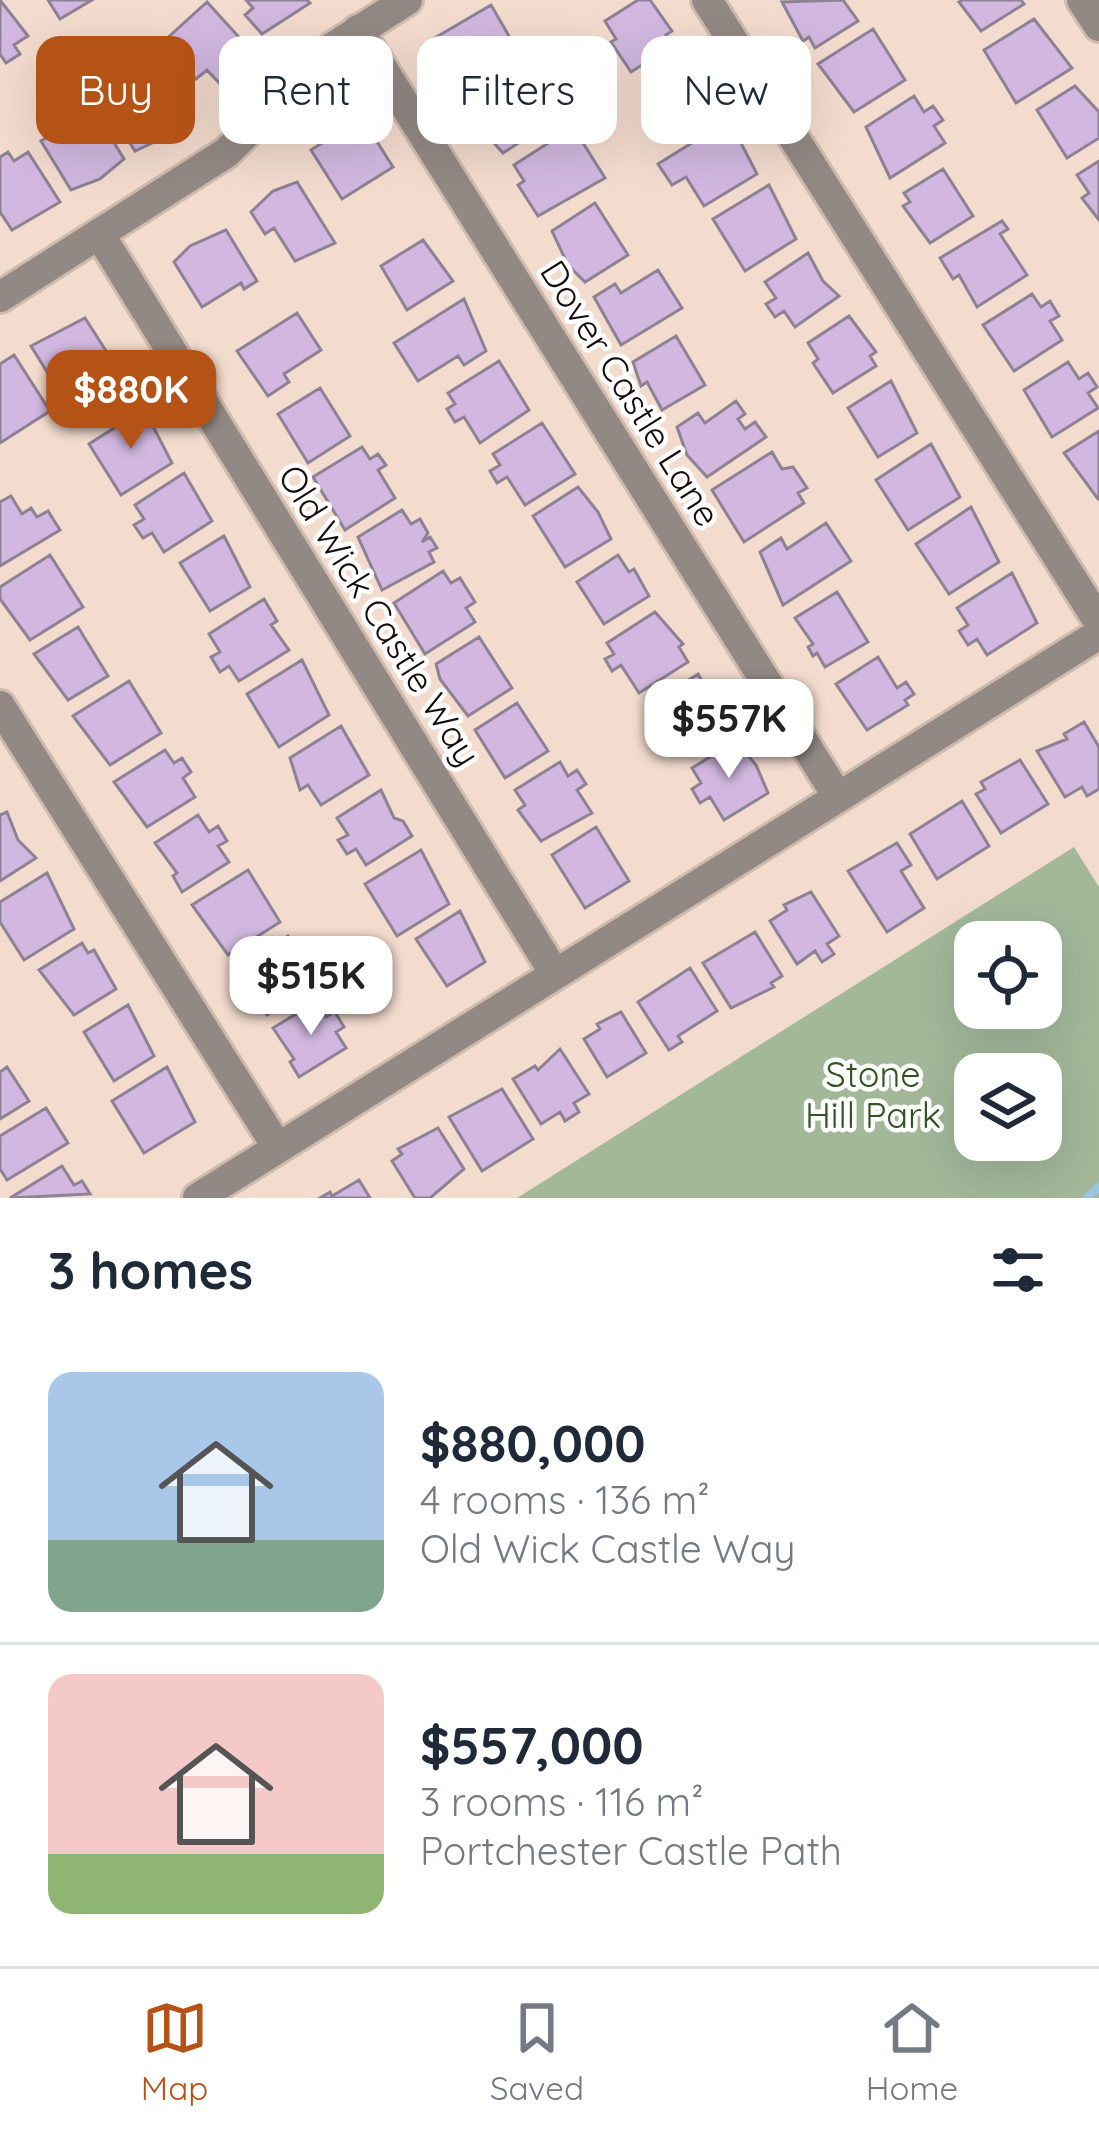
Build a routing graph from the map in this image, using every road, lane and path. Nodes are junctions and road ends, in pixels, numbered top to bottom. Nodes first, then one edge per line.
1 (407, 0) edge
2 (707, 0) edge
3 (1082, 0) edge
4 (1099, 26) edge
5 (358, 30) junction
6 (100, 236) junction
7 (0, 297) edge
8 (1099, 622) edge
9 (1099, 634) edge
10 (0, 706) edge
11 (838, 797) junction
12 (556, 974) junction
13 (278, 1148) junction
14 (198, 1198) edge

1 - 5 street
2 - 8 street
3 - 4 street
5 - 6 street
5 - 11 street, Dover Castle Lane
6 - 7 street
6 - 12 street, Old Wick Castle Way
9 - 11 street
10 - 13 street
11 - 12 street
12 - 13 street
13 - 14 street

